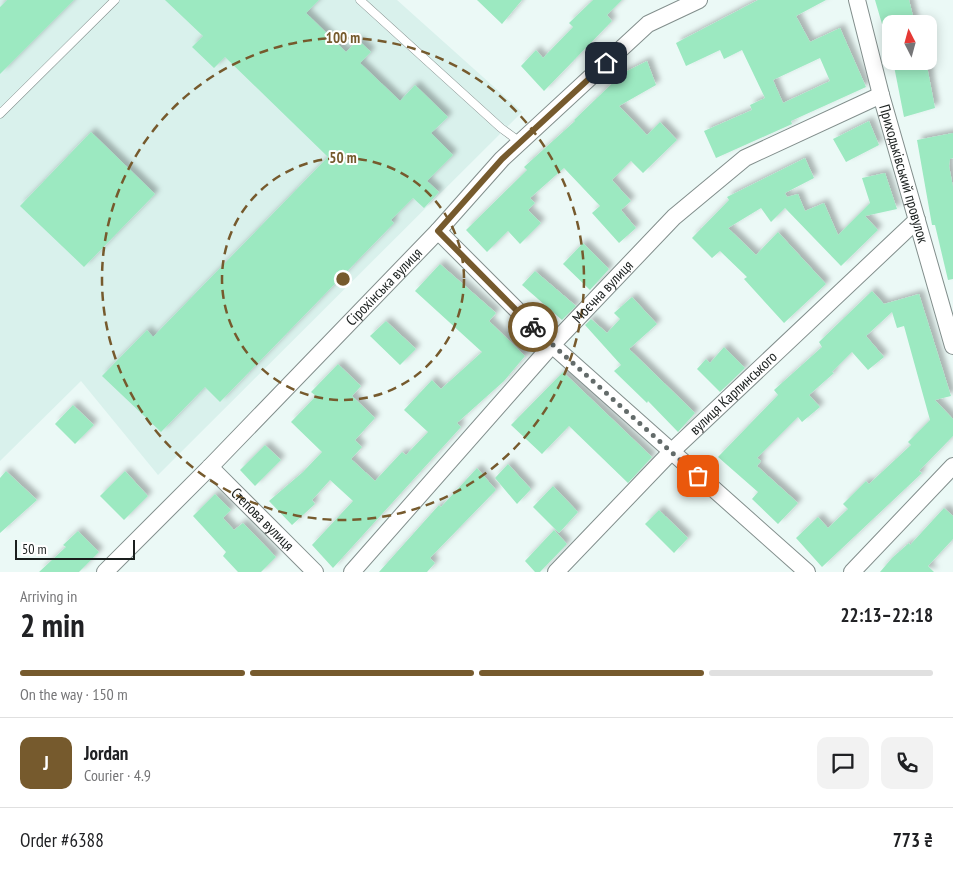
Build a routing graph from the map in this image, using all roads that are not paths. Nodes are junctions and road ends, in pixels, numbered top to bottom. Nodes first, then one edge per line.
1 (114, 0) edge
2 (360, 0) edge
3 (699, 0) edge
4 (857, 0) edge
5 (881, 95) junction
6 (0, 114) edge
7 (520, 142) junction
8 (917, 220) junction
9 (438, 231) junction
10 (552, 345) junction
11 (953, 346) edge
12 (671, 452) junction
13 (953, 466) edge
14 (210, 467) junction
15 (105, 572) edge
16 (315, 572) edge
17 (352, 572) edge
18 (556, 572) edge
19 (807, 572) edge
20 (852, 572) edge

1 - 6 lane
2 - 7 lane
3 - 7 street, Сірохінська вулиця
4 - 5 street, Приходьківський провулок
5 - 8 street, Приходьківський провулок
5 - 10 street, Моєчна вулиця
7 - 9 street, Сірохінська вулиця
8 - 11 street, Приходьківський провулок
8 - 12 street, вулиця Карпинського
9 - 10 street
9 - 14 street, Сірохінська вулиця
10 - 12 street
10 - 17 street, Моєчна вулиця
12 - 18 street, вулиця Карпинського
12 - 19 street
13 - 20 street
14 - 15 street, Сірохінська вулиця
14 - 16 street, Степова вулиця

